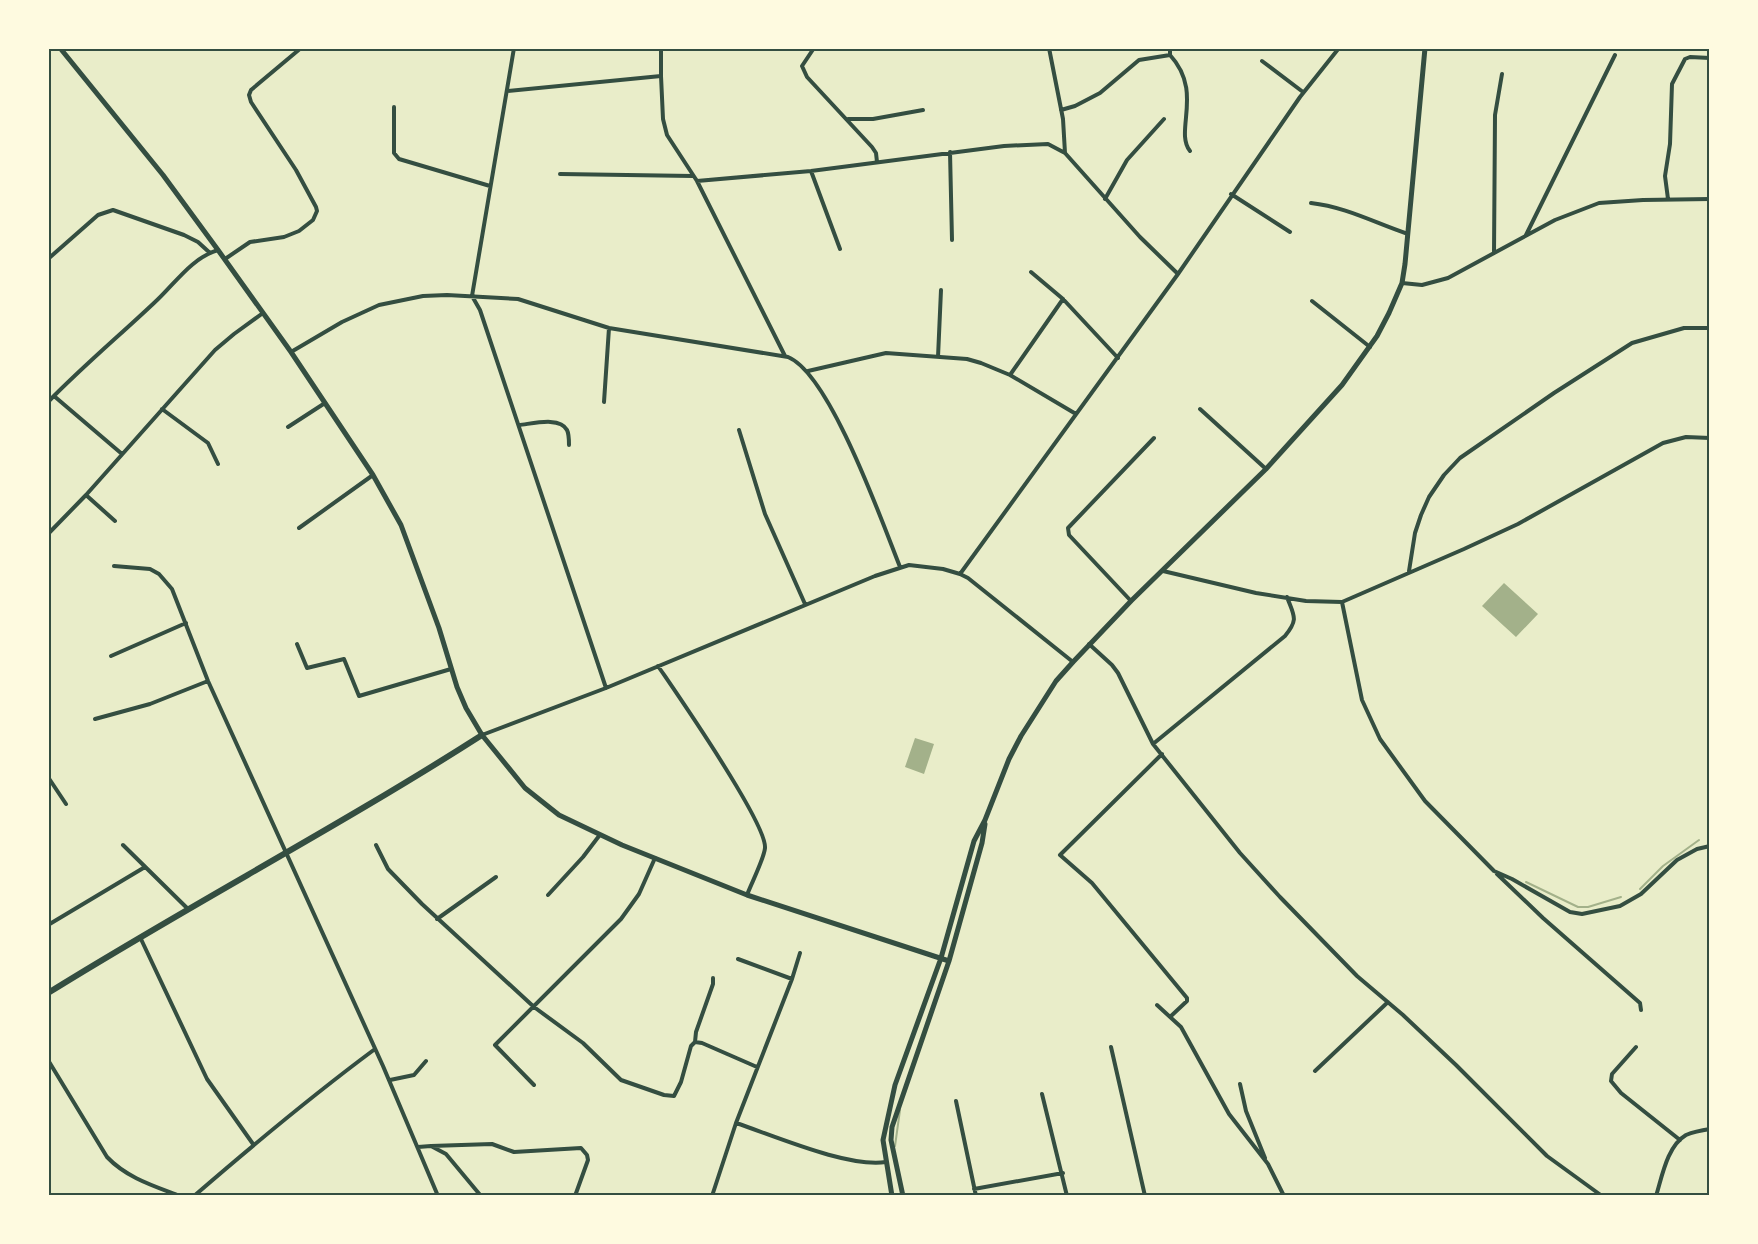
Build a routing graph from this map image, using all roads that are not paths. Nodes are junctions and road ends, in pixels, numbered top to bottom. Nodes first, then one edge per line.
1 (60, 48) edge
2 (301, 48) edge
3 (514, 48) edge
4 (661, 48) edge
5 (814, 48) edge
6 (1049, 48) edge
7 (1170, 48) edge
8 (1339, 48) edge
9 (1425, 48) edge
10 (1170, 55) junction
11 (1615, 55) dead end
12 (1710, 58) edge
13 (1262, 61) dead end
14 (1502, 74) dead end
15 (661, 76) junction
16 (507, 91) junction
17 (1303, 92) junction
18 (394, 107) dead end
19 (923, 110) dead end
20 (1061, 110) junction
21 (848, 118) junction
22 (1164, 119) dead end
23 (1190, 151) dead end
24 (950, 152) junction
25 (1065, 153) junction
26 (878, 162) junction
27 (811, 171) junction
28 (560, 174) dead end
29 (694, 176) junction
30 (697, 181) junction
31 (490, 186) junction
32 (1231, 194) junction
33 (1105, 199) junction
34 (1668, 199) junction
35 (1710, 199) edge
36 (1311, 203) dead end
37 (1290, 232) dead end
38 (1408, 234) junction
39 (1526, 236) junction
40 (952, 240) dead end
41 (840, 249) dead end
42 (218, 250) junction
43 (210, 252) junction
44 (1494, 253) junction
45 (48, 259) edge
46 (225, 259) junction
47 (1031, 272) dead end
48 (1178, 274) junction
49 (1402, 283) junction
50 (940, 290) dead end
51 (472, 296) junction
52 (1063, 299) junction
53 (1312, 301) dead end
54 (263, 313) junction
55 (609, 328) junction
56 (1710, 328) edge
57 (1370, 347) junction
58 (291, 352) junction
59 (785, 356) junction
60 (938, 357) junction
61 (1118, 358) junction
62 (808, 371) junction
63 (1010, 375) junction
64 (54, 396) junction
65 (48, 402) edge
66 (604, 402) dead end
67 (326, 403) junction
68 (162, 409) junction
69 (1200, 409) dead end
70 (1076, 414) junction
71 (519, 425) junction
72 (288, 426) dead end
73 (739, 430) dead end
74 (1154, 438) dead end
75 (1710, 438) edge
76 (569, 445) dead end
77 (122, 454) junction
78 (218, 464) dead end
79 (1266, 469) junction
80 (373, 474) junction
81 (86, 495) junction
82 (115, 521) dead end
83 (299, 528) dead end
84 (48, 534) edge
85 (114, 566) dead end
86 (900, 567) junction
87 (1163, 571) junction
88 (1409, 572) junction
89 (960, 574) junction
90 (1287, 597) junction
91 (1342, 602) junction
92 (805, 604) junction
93 (1129, 604) junction
94 (186, 623) junction
95 (297, 644) dead end
96 (1089, 644) junction
97 (111, 656) dead end
98 (1072, 662) junction
99 (658, 666) junction
100 (451, 669) junction
101 (208, 681) junction
102 (606, 688) junction
103 (95, 719) dead end
104 (482, 735) junction
105 (1153, 744) junction
106 (1162, 754) junction
107 (48, 777) edge
108 (66, 804) dead end
109 (985, 820) junction
110 (599, 836) junction
111 (123, 844) dead end
112 (376, 844) dead end
113 (1710, 846) edge
114 (285, 854) junction
115 (655, 858) junction
116 (145, 867) junction
117 (1494, 872) junction
118 (496, 877) dead end
119 (548, 894) dead end
120 (747, 895) junction
121 (188, 909) junction
122 (437, 919) junction
123 (48, 925) edge
124 (140, 936) junction
125 (800, 953) dead end
126 (940, 958) junction
127 (738, 959) dead end
128 (949, 961) junction
129 (713, 978) dead end
130 (792, 979) junction
131 (48, 993) edge
132 (1388, 1002) junction
133 (1157, 1005) dead end
134 (534, 1007) junction
135 (1641, 1010) dead end
136 (1170, 1017) junction
137 (695, 1042) junction
138 (1111, 1047) dead end
139 (1636, 1047) dead end
140 (375, 1048) junction
141 (48, 1060) edge
142 (426, 1061) dead end
143 (757, 1067) junction
144 (1316, 1071) dead end
145 (390, 1080) junction
146 (1240, 1084) dead end
147 (534, 1085) dead end
148 (1042, 1094) dead end
149 (956, 1101) dead end
150 (736, 1123) junction
151 (1710, 1129) edge
152 (1680, 1140) junction
153 (253, 1144) junction
154 (431, 1146) junction
155 (418, 1147) junction
156 (886, 1162) junction
157 (1268, 1164) junction
158 (1063, 1173) junction
159 (974, 1189) junction
160 (180, 1196) edge
161 (194, 1196) edge
162 (438, 1196) edge
163 (481, 1196) edge
164 (575, 1196) edge
165 (712, 1196) edge
166 (892, 1196) edge
167 (903, 1196) edge
168 (976, 1196) edge
169 (1067, 1196) edge
170 (1145, 1196) edge
171 (1284, 1196) edge
172 (1602, 1196) edge
173 (1656, 1196) edge

1 - 42 main road
2 - 46 street
3 - 16 street
4 - 15 street
5 - 21 street
6 - 20 street
7 - 10 street
8 - 17 street
9 - 38 main road
10 - 20 street
10 - 23 street
11 - 39 street
12 - 34 street
13 - 17 street
14 - 44 street
15 - 16 street
15 - 29 street
16 - 31 street
17 - 32 street
18 - 31 street
19 - 21 street
20 - 25 street
21 - 26 street
22 - 33 street
24 - 25 street
24 - 26 street
24 - 40 street
25 - 33 street
26 - 27 street
26 - 30 street
27 - 30 street
27 - 41 street
28 - 29 street
29 - 30 street
30 - 59 street
31 - 51 street
32 - 37 street
32 - 48 street
33 - 48 street
34 - 35 street
34 - 39 street
36 - 38 street
38 - 49 main road
39 - 44 street
42 - 43 street
42 - 46 main road
43 - 45 street
43 - 64 street
44 - 49 street
46 - 54 main road
47 - 52 street
48 - 61 street
49 - 57 main road
50 - 60 street
51 - 55 street
51 - 58 street
51 - 71 street
52 - 61 street
52 - 63 street
53 - 57 street
54 - 58 main road
54 - 68 street
55 - 59 street
55 - 66 street
56 - 88 street
57 - 79 main road
58 - 67 main road
59 - 62 street
60 - 62 street
60 - 63 street
61 - 70 street
62 - 86 street
63 - 70 street
64 - 65 street
64 - 77 street
67 - 72 street
67 - 80 main road
68 - 77 street
68 - 78 street
69 - 79 street
70 - 89 street
71 - 76 street
71 - 102 street
73 - 92 street
74 - 93 street
75 - 88 street
77 - 81 street
79 - 87 main road
80 - 83 street
80 - 100 main road
81 - 82 street
81 - 84 street
85 - 94 street
86 - 89 street
86 - 92 street
87 - 90 street
87 - 93 main road
88 - 91 street
89 - 98 street
90 - 91 street
90 - 105 street
91 - 117 street
92 - 99 street
93 - 96 main road
94 - 97 street
94 - 101 street
95 - 100 street
96 - 98 main road
96 - 105 street
98 - 109 main road
99 - 102 street
99 - 120 street
100 - 104 main road
101 - 103 street
101 - 114 street
102 - 104 street
104 - 110 main road
104 - 114 main road
105 - 106 street
106 - 132 street
106 - 136 street
107 - 108 street
109 - 126 main road
109 - 128 main road
110 - 115 main road
110 - 119 street
111 - 116 street
112 - 122 street
113 - 117 street
114 - 121 main road
114 - 140 street
115 - 120 main road
115 - 134 street
116 - 121 street
116 - 123 street
117 - 135 street
118 - 122 street
120 - 126 main road
121 - 124 main road
122 - 134 street
124 - 131 main road
124 - 153 street
125 - 130 street
126 - 128 main road
126 - 156 main road
127 - 130 street
128 - 167 main road
129 - 137 street
130 - 143 street
132 - 144 street
132 - 172 street
133 - 136 street
134 - 137 street
134 - 147 street
136 - 157 street
137 - 143 street
138 - 170 street
139 - 152 street
140 - 145 street
140 - 153 street
141 - 160 street
142 - 145 street
143 - 150 street
145 - 155 street
146 - 157 street
148 - 158 street
149 - 159 street
150 - 156 street
150 - 165 street
151 - 152 street
152 - 173 street
153 - 161 street
154 - 155 street
154 - 163 street
154 - 164 street
155 - 162 street
156 - 166 main road
157 - 171 street
158 - 159 street
158 - 169 street
159 - 168 street

